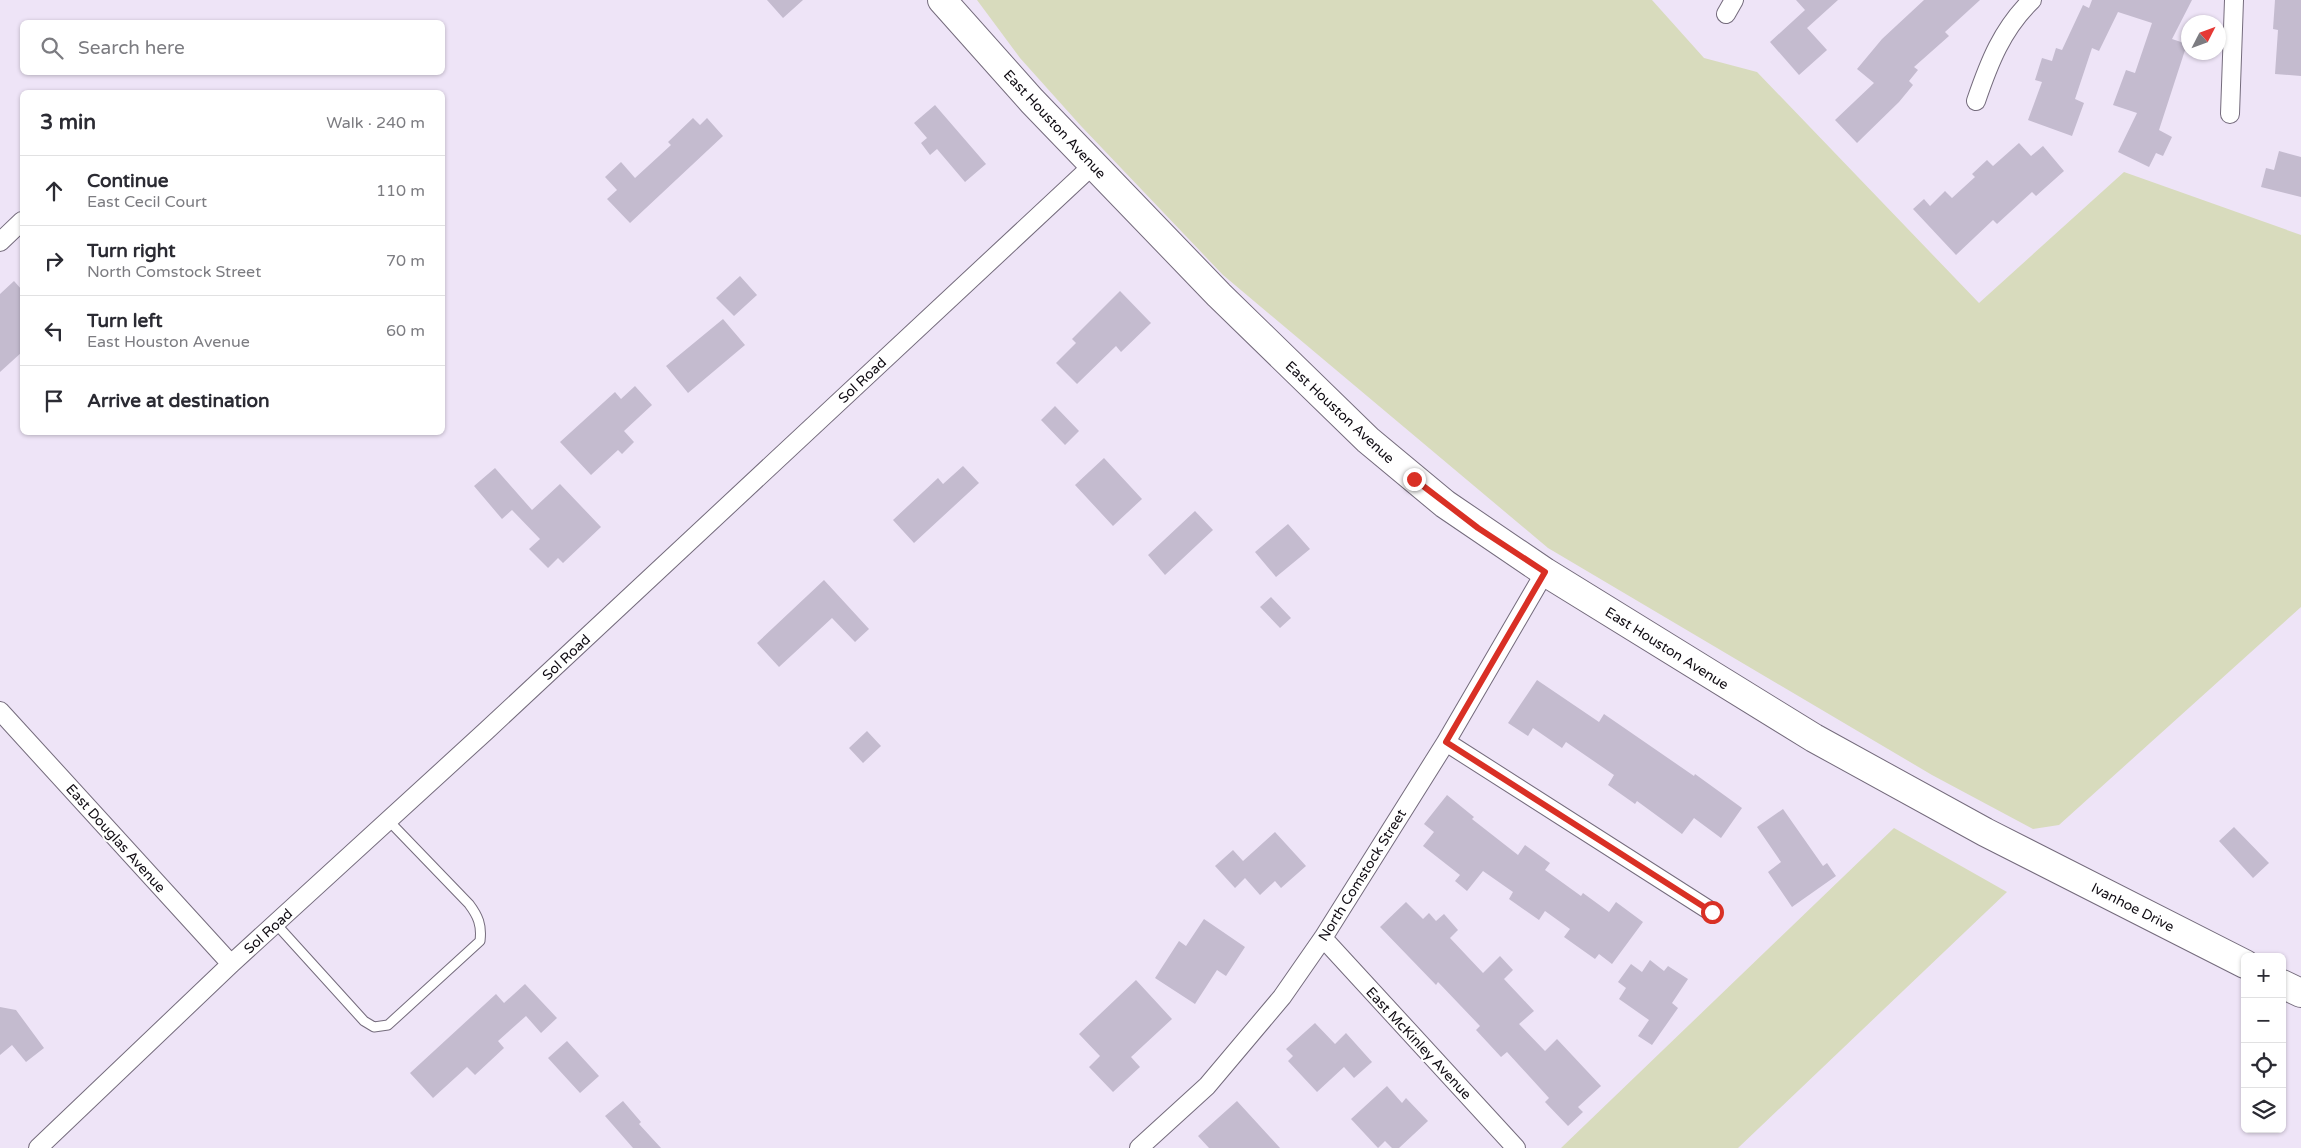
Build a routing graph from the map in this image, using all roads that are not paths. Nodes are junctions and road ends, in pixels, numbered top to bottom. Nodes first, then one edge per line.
1 (942, 0) edge
2 (2032, 0) edge
3 (2234, 0) edge
4 (1976, 101) dead end
5 (2230, 114) dead end
6 (1093, 165) junction
7 (20, 223) edge
8 (0, 242) edge
9 (1545, 572) junction
10 (0, 711) edge
11 (1446, 742) junction
12 (388, 820) junction
13 (2020, 850) joint
14 (1712, 912) dead end
15 (276, 924) junction
16 (1323, 938) junction
17 (2241, 962) edge
18 (231, 964) junction
19 (2286, 986) edge
20 (2301, 993) edge
21 (38, 1148) edge
22 (1139, 1148) edge
23 (1516, 1148) edge

1 - 6 main road, East Houston Avenue
2 - 4 street
3 - 5 street
6 - 9 main road, East Houston Avenue
6 - 12 street, Sol Road
7 - 8 street
9 - 11 street, North Comstock Street
9 - 13 main road, East Houston Avenue
10 - 18 street, East Douglas Avenue
11 - 14 street
11 - 16 street, North Comstock Street
12 - 15 street, Sol Road
12 - 15 lane
13 - 17 main road, Ivanhoe Drive
15 - 18 street, Sol Road
16 - 22 street, North Comstock Street
16 - 23 street, East McKinley Avenue
18 - 21 street, Sol Road
19 - 20 main road

